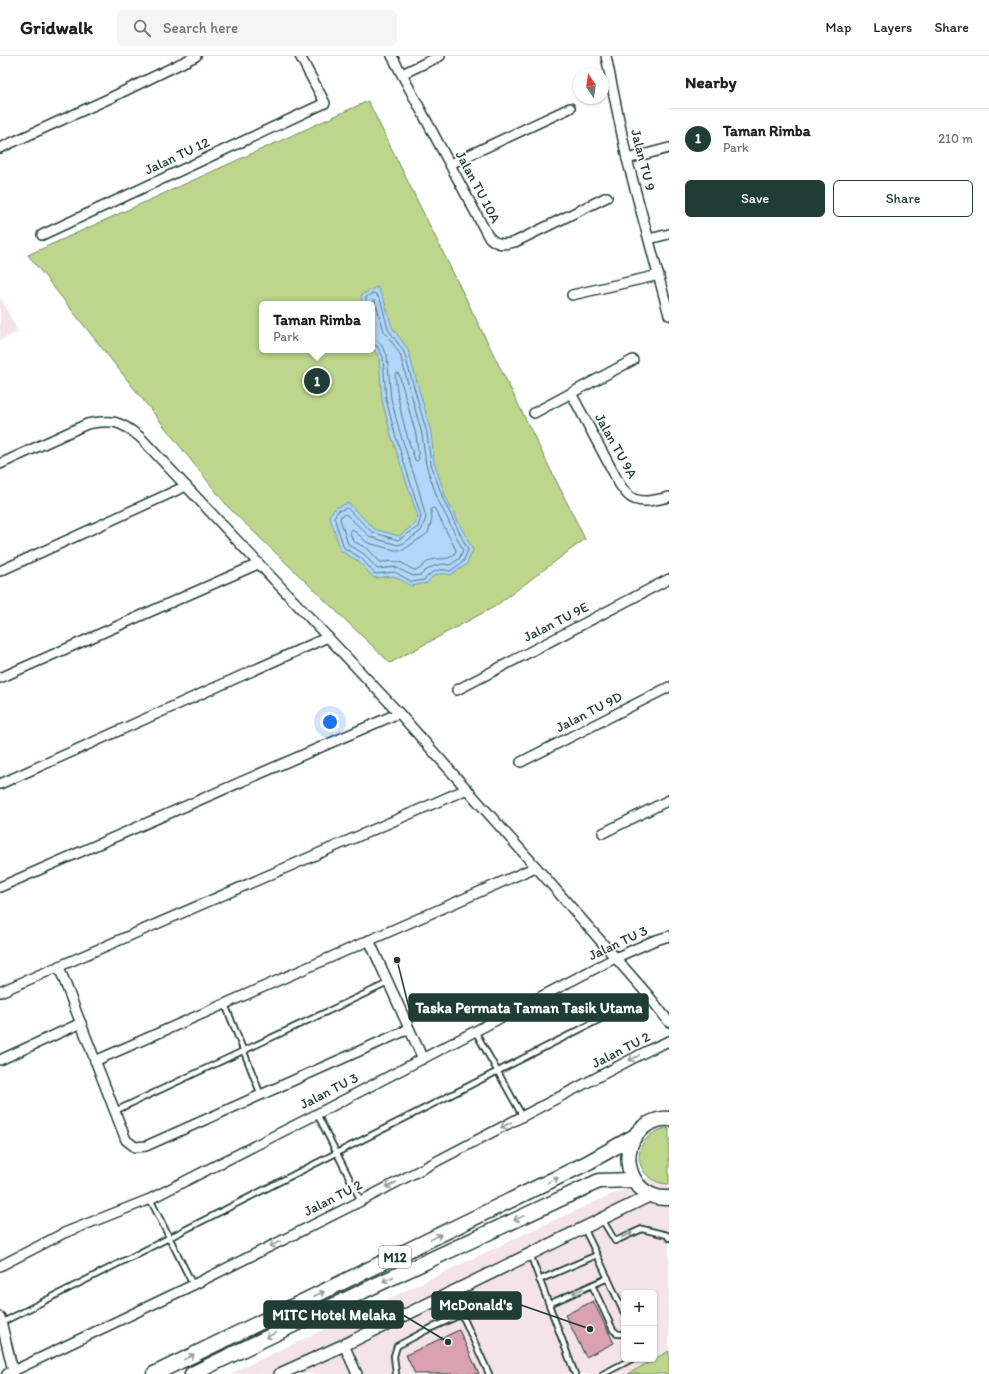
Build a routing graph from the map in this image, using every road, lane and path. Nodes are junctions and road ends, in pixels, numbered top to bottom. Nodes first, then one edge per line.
1 (196, 56) edge
2 (300, 56) edge
3 (392, 56) edge
4 (440, 56) edge
5 (606, 56) edge
6 (402, 74) junction
7 (570, 108) dead end
8 (0, 148) edge
9 (669, 148) edge
10 (627, 159) junction
11 (450, 164) junction
12 (607, 197) dead end
13 (669, 234) edge
14 (42, 235) dead end
15 (649, 239) junction
16 (659, 274) junction
17 (572, 294) dead end
18 (669, 315) edge
19 (633, 360) dead end
20 (571, 393) junction
21 (534, 413) dead end
22 (0, 464) edge
23 (186, 486) junction
24 (669, 497) edge
25 (258, 564) junction
26 (0, 571) edge
27 (669, 579) edge
28 (328, 637) junction
29 (0, 678) edge
30 (669, 687) edge
31 (457, 690) dead end
32 (399, 713) junction
33 (521, 762) dead end
34 (0, 784) edge
35 (467, 789) junction
36 (669, 800) edge
37 (603, 833) dead end
38 (536, 867) junction
39 (0, 887) edge
40 (669, 936) edge
41 (370, 940) junction
42 (615, 958) junction
43 (59, 967) junction
44 (389, 983) junction
45 (0, 992) edge
46 (648, 995) junction
47 (225, 1004) junction
48 (669, 1022) edge
49 (81, 1023) junction
50 (409, 1029) junction
51 (475, 1031) junction
52 (669, 1041) edge
53 (243, 1051) junction
54 (423, 1058) junction
55 (0, 1060) edge
56 (96, 1061) junction
57 (497, 1071) junction
58 (261, 1095) junction
59 (115, 1111) junction
60 (317, 1114) junction
61 (523, 1116) junction
62 (669, 1119) edge
63 (635, 1136) junction
64 (336, 1153) junction
65 (634, 1180) junction
66 (651, 1195) junction
67 (669, 1198) edge
68 (150, 1199) junction
69 (360, 1200) junction
70 (602, 1219) junction
71 (584, 1228) junction
72 (170, 1238) junction
73 (669, 1238) edge
74 (530, 1254) junction
75 (597, 1255) junction
76 (0, 1266) edge
77 (608, 1278) junction
78 (539, 1280) junction
79 (193, 1285) junction
80 (592, 1285) junction
81 (549, 1304) junction
82 (621, 1307) edge
83 (1, 1320) edge
84 (621, 1334) edge
85 (344, 1345) junction
86 (626, 1362) edge
87 (10, 1373) edge
88 (154, 1374) edge
89 (192, 1374) edge
90 (280, 1374) edge
91 (357, 1374) edge
92 (396, 1374) edge
93 (489, 1374) edge
94 (575, 1374) edge
95 (603, 1374) edge

1 - 8 street
2 - 14 street, Jalan TU 12
3 - 6 street, Jalan TU 10A
4 - 6 street
5 - 10 street, Jalan TU 9
6 - 11 street, Jalan TU 10A
7 - 11 street
9 - 10 street
10 - 15 street, Jalan TU 9
11 - 12 street, Jalan TU 10A
13 - 15 street
15 - 16 street, Jalan TU 9
16 - 17 street
16 - 18 street, Jalan TU 9
19 - 20 street
20 - 21 street
20 - 24 street, Jalan TU 9A
22 - 23 street
23 - 25 street
23 - 26 street
25 - 28 street
25 - 29 street
27 - 31 street, Jalan TU 9E
28 - 32 street
28 - 34 street
30 - 33 street, Jalan TU 9D
32 - 35 street
32 - 39 street
35 - 38 street
35 - 43 street
36 - 37 street
38 - 41 street
38 - 42 street
40 - 42 street, Jalan TU 3
41 - 44 street
41 - 47 street
42 - 46 street
42 - 51 street, Jalan TU 3
43 - 45 street
43 - 49 street
44 - 50 street
44 - 53 lane
46 - 48 street
46 - 57 lane
47 - 53 lane
47 - 56 street
49 - 55 street
49 - 56 street
50 - 54 street
50 - 58 street
51 - 54 street, Jalan TU 3
51 - 57 lane
52 -> 61 street, Jalan TU 2
53 - 58 lane
53 - 59 lane
54 - 60 street, Jalan TU 3
56 - 59 street
57 - 61 lane
57 - 64 lane
58 - 59 street
60 - 64 lane
60 - 68 street, Jalan TU 3
61 -> 69 street, Jalan TU 2
62 - 63 main road, M12
63 - 65 main road
88 -> 63 main road, M12
64 - 69 lane
64 - 72 lane
65 - 66 main road
65 -> 89 main road, M12
66 - 67 main road
66 - 70 street
68 - 72 lane
68 - 76 street, Jalan TU 3
69 -> 79 street, Jalan TU 2
70 - 71 street
70 -> 73 lane
71 - 74 street
71 - 75 lane
72 - 79 lane
72 - 83 lane
74 - 78 lane
74 - 85 street
75 - 77 lane
75 - 78 lane
77 - 80 lane
77 - 82 lane
78 - 81 lane
79 - 87 street, Jalan TU 2
80 -> 81 lane
80 - 84 lane
81 - 94 lane
83 - 87 street
85 - 90 street
85 - 91 street
86 - 95 lane
92 - 93 lane

